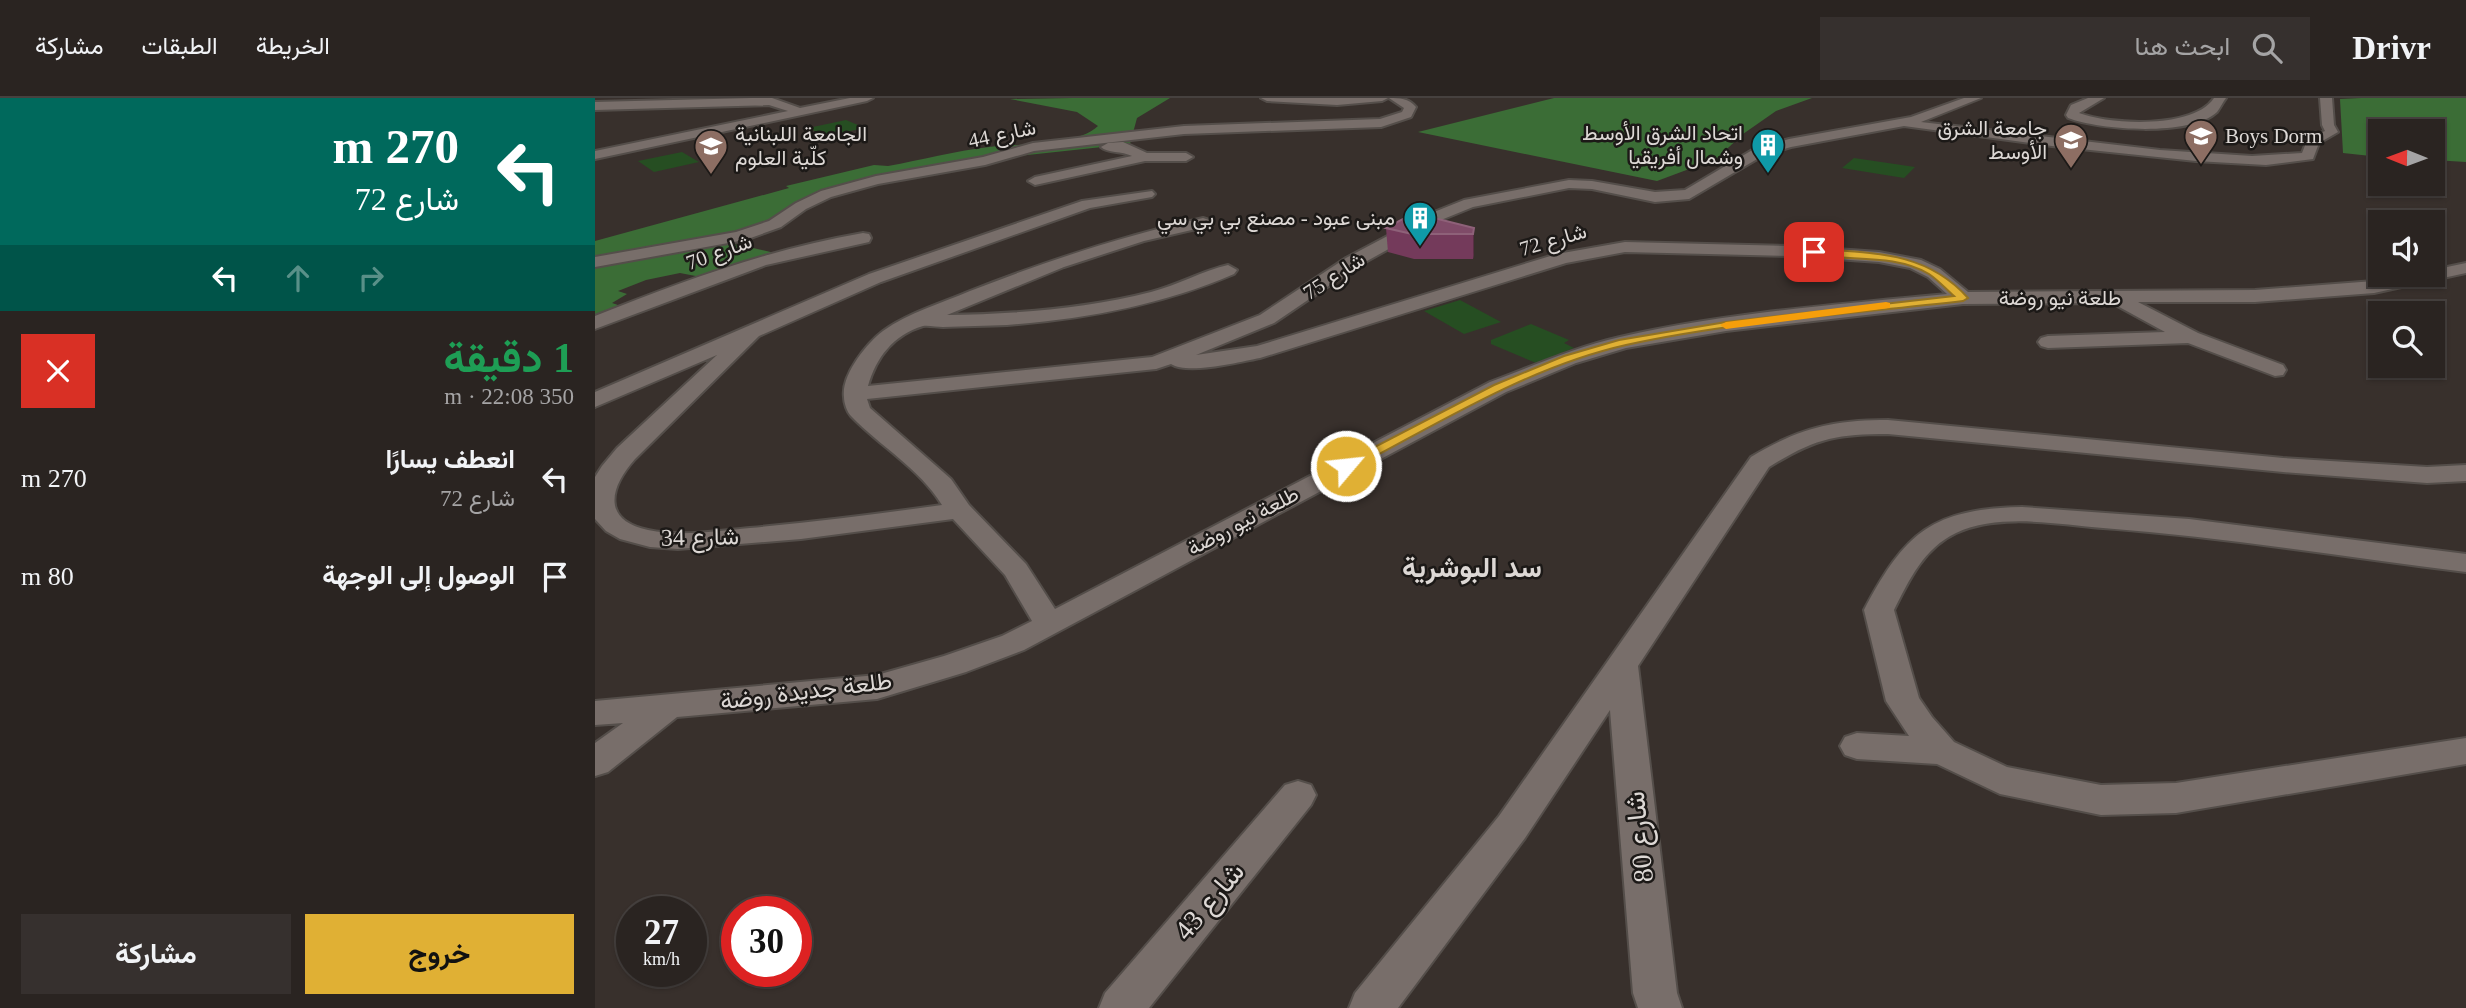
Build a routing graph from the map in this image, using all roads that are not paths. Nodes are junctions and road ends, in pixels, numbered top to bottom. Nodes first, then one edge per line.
1 (865, 98) edge
2 (1267, 98) edge
3 (1382, 98) edge
4 (1395, 98) edge
5 (1975, 98) edge
6 (2098, 98) edge
7 (2220, 98) edge
8 (2326, 98) edge
9 (770, 101) junction
10 (716, 102) junction
11 (595, 106) edge
12 (798, 114) junction
13 (627, 120) dead end
14 (1914, 123) junction
15 (1145, 156) junction
16 (595, 157) edge
17 (1186, 157) dead end
18 (985, 161) junction
19 (1035, 181) dead end
20 (1147, 194) dead end
21 (1203, 223) dead end
22 (863, 238) dead end
23 (595, 262) edge
24 (2466, 268) edge
25 (1228, 270) dead end
26 (1963, 298) junction
27 (2115, 299) junction
28 (914, 321) junction
29 (595, 323) edge
30 (751, 333) junction
31 (2191, 337) junction
32 (2048, 342) dead end
33 (1156, 363) junction
34 (2275, 370) dead end
35 (595, 400) edge
36 (856, 403) junction
37 (2466, 473) edge
38 (959, 510) junction
39 (2466, 563) edge
40 (1050, 625) junction
41 (1622, 665) junction
42 (669, 707) junction
43 (595, 713) edge
44 (1857, 746) dead end
45 (1942, 751) junction
46 (2466, 751) edge
47 (595, 762) edge
48 (1298, 795) dead end
49 (1121, 1008) edge
50 (1371, 1008) edge
51 (1660, 1008) edge

1 - 9 street
1 - 12 street
2 - 3 street
4 - 18 street, شارع 44
5 - 14 street
6 - 7 street
8 - 14 street
9 - 10 street
9 - 12 street
10 - 11 street
10 - 13 street
12 - 16 street
14 - 33 street, شارع 75
15 - 17 street
15 - 18 street
15 - 19 street
18 - 23 street, شارع 44
20 - 30 street, شارع 34
21 - 28 street
22 - 29 street, شارع 70
24 - 27 street, طلعة نيو روضة
25 - 28 street
26 - 27 street, طلعة نيو روضة
26 - 33 street, شارع 72
26 - 40 street, طلعة نيو روضة
27 - 31 street
28 - 36 street
30 - 35 street, شارع 34
30 - 38 street, شارع 34
31 - 32 street
31 - 34 street
33 - 36 street, شارع 75
36 - 38 street
37 - 41 street
38 - 40 street
39 - 45 street
40 - 42 street, طلعة جديدة روضة
41 - 50 street
41 - 51 street, شارع 80
42 - 43 street, طلعة جديدة روضة
42 - 47 street
44 - 45 street
45 - 46 street
48 - 49 street, شارع 43

